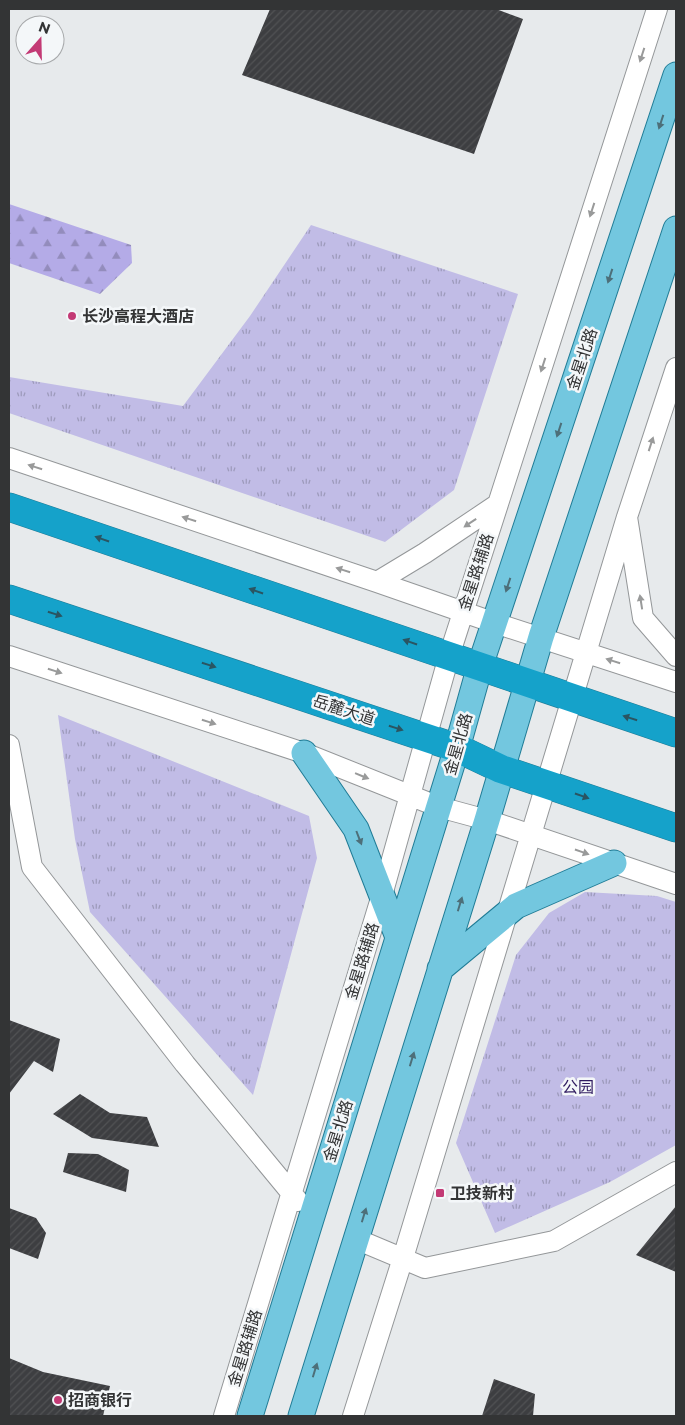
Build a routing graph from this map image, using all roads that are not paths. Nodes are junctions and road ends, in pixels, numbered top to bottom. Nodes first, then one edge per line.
1 (657, 9) edge
2 (676, 76) edge
3 (676, 229) edge
4 (676, 368) edge
5 (9, 458) edge
6 (498, 504) junction
7 (9, 508) edge
8 (628, 517) junction
9 (377, 582) junction
10 (9, 598) edge
11 (463, 612) junction
12 (495, 623) junction
13 (541, 637) junction
14 (588, 652) junction
15 (9, 656) edge
16 (449, 656) junction
17 (676, 656) edge
18 (480, 666) junction
19 (676, 682) edge
20 (527, 684) junction
21 (573, 699) junction
22 (676, 733) edge
23 (426, 738) junction
24 (9, 745) edge
25 (457, 748) junction
26 (304, 753) junction
27 (501, 769) junction
28 (547, 784) junction
29 (409, 795) junction
30 (439, 807) junction
31 (487, 820) junction
32 (676, 828) edge
33 (531, 835) junction
34 (614, 863) junction
35 (676, 884) edge
36 (382, 895) junction
37 (507, 913) junction
38 (398, 938) junction
39 (440, 969) junction
40 (676, 1172) edge
41 (311, 1218) junction
42 (356, 1239) junction
43 (403, 1258) junction
44 (224, 1416) edge
45 (250, 1416) edge
46 (301, 1416) edge
47 (353, 1416) edge

1 -> 6 street, 金星路辅路
2 -> 12 main road, 金星北路
3 - 13 main road
8 -> 4 street
9 -> 5 street
6 -> 9 street
6 - 11 street, 金星路辅路
16 -> 7 highway
8 - 14 street
17 -> 8 street
9 - 11 street
10 -> 23 highway, 岳麓大道
11 - 12 street
11 - 16 street, 金星路辅路
12 - 13 street
12 - 18 main road, 金星北路
13 - 14 street
13 - 20 main road
19 -> 14 street
14 - 21 street
15 -> 26 street
16 - 18 highway
16 - 23 street, 金星路辅路
18 - 20 highway
18 - 25 main road, 金星北路
20 - 21 highway
20 - 27 main road
22 -> 21 highway
21 - 28 street
23 - 25 highway, 岳麓大道
23 - 29 street, 金星路辅路
24 - 41 street
25 - 27 highway, 岳麓大道
25 - 30 main road, 金星北路
26 -> 29 street
26 -> 36 main road
27 - 28 highway, 岳麓大道
27 - 31 main road
28 -> 32 highway, 岳麓大道
28 - 33 street
29 - 30 street
29 - 36 street, 金星路辅路
30 - 31 street
30 - 38 main road, 金星北路
31 - 33 street
39 -> 31 main road
33 -> 34 street
33 - 37 street
34 - 35 street
34 - 37 main road
36 - 38 main road
36 - 44 street, 金星路辅路
37 - 39 main road
37 - 43 street
38 - 41 main road, 金星北路
42 -> 39 main road
40 - 43 street
41 - 45 main road, 金星北路
42 - 43 street
46 -> 42 main road
43 - 47 street

